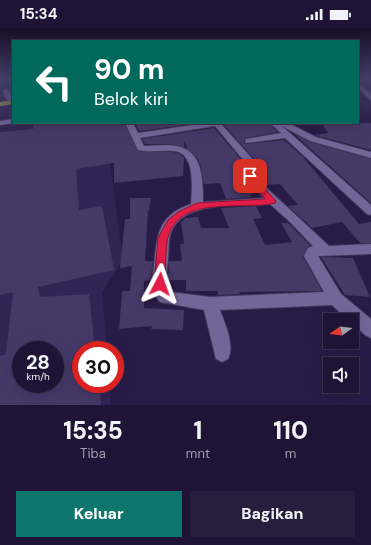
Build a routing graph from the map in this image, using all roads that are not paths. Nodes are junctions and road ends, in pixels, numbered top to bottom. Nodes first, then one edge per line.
1 (12, 101) edge
2 (0, 103) edge
3 (12, 121) edge
4 (0, 123) edge
5 (130, 124) edge
6 (213, 124) edge
7 (220, 124) edge
8 (275, 124) edge
9 (284, 124) edge
10 (287, 135) junction
11 (136, 136) junction
12 (249, 141) dead end
13 (371, 155) edge
14 (272, 201) junction
15 (197, 206) junction
16 (371, 211) edge
17 (371, 249) edge
18 (325, 250) junction
19 (335, 298) junction
20 (210, 304) junction
21 (371, 330) edge
22 (222, 352) dead end

1 - 2 highway
3 - 4 street
5 - 11 street
6 - 11 street
7 - 14 street
8 - 10 street
9 - 13 street
10 - 12 street
10 - 16 street
11 - 15 street
14 - 15 street
14 - 18 street
15 - 20 street
17 - 18 street
18 - 19 street
19 - 20 street
19 - 21 street
20 - 22 street

